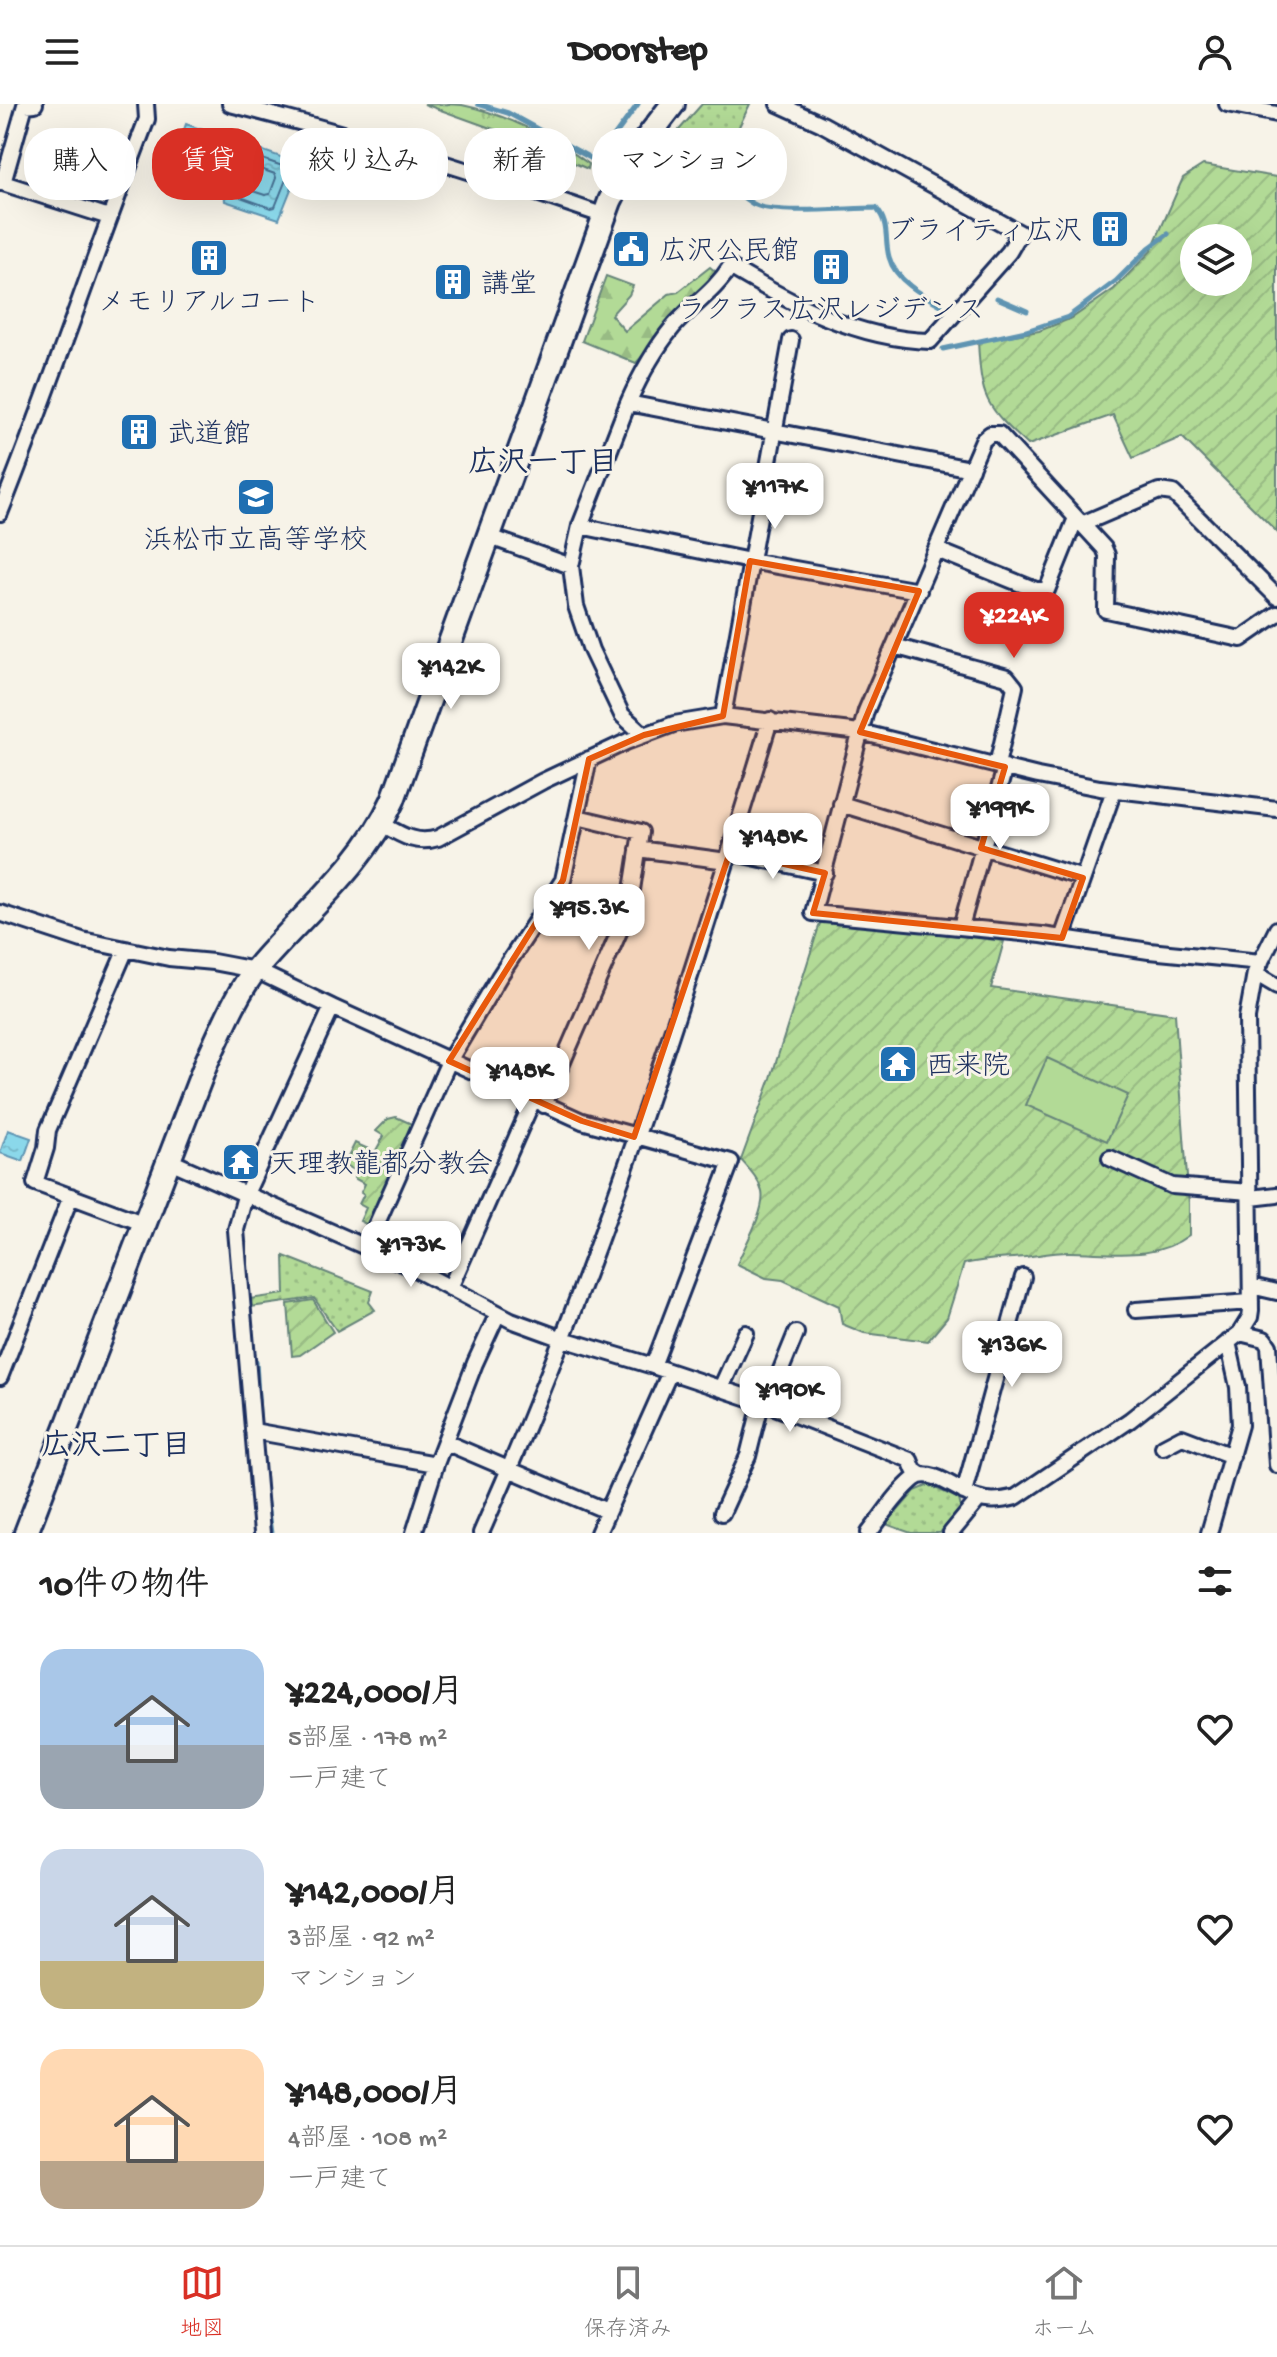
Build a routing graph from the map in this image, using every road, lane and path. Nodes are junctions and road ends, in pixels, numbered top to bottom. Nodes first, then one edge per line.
1 (35, 104) edge
2 (146, 104) edge
3 (230, 104) edge
4 (673, 104) edge
5 (778, 104) edge
6 (1227, 104) edge
7 (1277, 114) edge
8 (1, 183) edge
9 (607, 208) junction
10 (109, 217) junction
11 (791, 340) dead end
12 (628, 403) junction
13 (775, 431) junction
14 (971, 469) junction
15 (0, 513) edge
16 (1079, 521) junction
17 (580, 526) junction
18 (490, 537) junction
19 (937, 550) junction
20 (750, 561) junction
21 (571, 566) junction
22 (919, 591) junction
23 (1277, 597) edge
24 (1277, 614) edge
25 (894, 646) junction
26 (723, 716) junction
27 (770, 720) junction
28 (860, 732) junction
29 (644, 735) junction
30 (589, 759) junction
31 (1001, 766) junction
32 (1114, 790) junction
33 (841, 804) junction
34 (1277, 809) edge
35 (577, 817) junction
36 (382, 824) junction
37 (981, 848) junction
38 (638, 849) junction
39 (728, 856) junction
40 (825, 873) junction
41 (1083, 878) junction
42 (0, 913) edge
43 (961, 927) junction
44 (1277, 929) edge
45 (1062, 938) junction
46 (126, 949) junction
47 (1258, 968) junction
48 (255, 970) junction
49 (1277, 986) edge
50 (332, 1007) junction
51 (449, 1061) junction
52 (538, 1102) junction
53 (634, 1137) junction
54 (1110, 1158) dead end
55 (170, 1161) junction
56 (1250, 1195) junction
57 (1277, 1195) edge
58 (71, 1196) junction
59 (245, 1196) junction
60 (145, 1224) junction
61 (366, 1248) junction
62 (1023, 1277) dead end
63 (1251, 1286) junction
64 (450, 1288) junction
65 (1277, 1292) edge
66 (1251, 1302) junction
67 (1136, 1310) dead end
68 (498, 1313) junction
69 (746, 1333) dead end
70 (796, 1333) dead end
71 (1234, 1338) junction
72 (563, 1339) junction
73 (653, 1366) junction
74 (670, 1372) junction
75 (0, 1377) edge
76 (1275, 1377) edge
77 (721, 1388) junction
78 (764, 1404) junction
79 (253, 1431) junction
80 (445, 1442) junction
81 (1163, 1447) dead end
82 (1232, 1456) junction
83 (436, 1464) junction
84 (1277, 1465) edge
85 (509, 1470) junction
86 (921, 1475) junction
87 (964, 1492) junction
88 (979, 1499) junction
89 (607, 1511) junction
90 (722, 1513) dead end
91 (26, 1533) edge
92 (262, 1533) edge
93 (414, 1533) edge
94 (481, 1533) edge
95 (598, 1533) edge
96 (869, 1533) edge
97 (951, 1533) edge
98 (1209, 1533) edge

1 - 8 street
2 - 10 street
3 - 9 street
4 - 9 street
5 - 12 street
6 - 7 street
8 - 10 street
9 - 18 street
10 - 15 street
11 - 13 street
12 - 13 street
12 - 17 street
13 - 14 street
13 - 20 street
14 - 16 street
14 - 19 street
16 - 19 street
16 - 23 street
16 - 24 street
17 - 20 street
17 - 21 street
18 - 21 street
18 - 36 street
19 - 22 street
20 - 22 street
20 - 26 street
21 - 29 street
22 - 25 street
25 - 28 street
25 - 31 street
26 - 27 street
26 - 29 street
27 - 28 street
27 - 39 street
28 - 31 street
28 - 33 street
29 - 30 street
30 - 35 street
30 - 36 street
31 - 32 street
31 - 37 street
32 - 34 street
32 - 41 street
33 - 37 street
33 - 40 street
35 - 38 street
35 - 51 street
36 - 48 street
37 - 41 street
37 - 43 street
38 - 39 street
38 - 52 street
39 - 40 street
39 - 53 street
40 - 43 street
41 - 45 street
42 - 46 street
43 - 45 street
44 - 47 street
45 - 47 street
46 - 48 street
46 - 58 street
47 - 49 street
47 - 56 street
48 - 50 street
48 - 55 street
50 - 51 street
50 - 59 street
51 - 52 street
51 - 61 street
52 - 53 street
52 - 64 street
53 - 72 street
53 - 73 street
54 - 56 street
55 - 59 street
55 - 60 street
56 - 57 street
56 - 63 street
58 - 60 street
58 - 75 street
59 - 61 street
59 - 79 street
60 - 91 street
61 - 64 street
62 - 87 street
63 - 65 street
63 - 66 street
64 - 68 street
66 - 67 street
66 - 71 street
68 - 72 street
68 - 80 street
69 - 77 street
70 - 78 street
71 - 76 street
71 - 82 street
71 - 88 street
72 - 73 street
72 - 85 street
73 - 74 street
74 - 77 street
74 - 89 street
76 - 84 street
77 - 78 street
78 - 86 street
78 - 90 street
79 - 83 street
79 - 92 street
80 - 83 street
80 - 85 street
81 - 82 street
82 - 98 street
83 - 93 street
85 - 89 street
85 - 94 street
86 - 87 street
86 - 96 street
87 - 88 street
88 - 97 street
89 - 95 street

